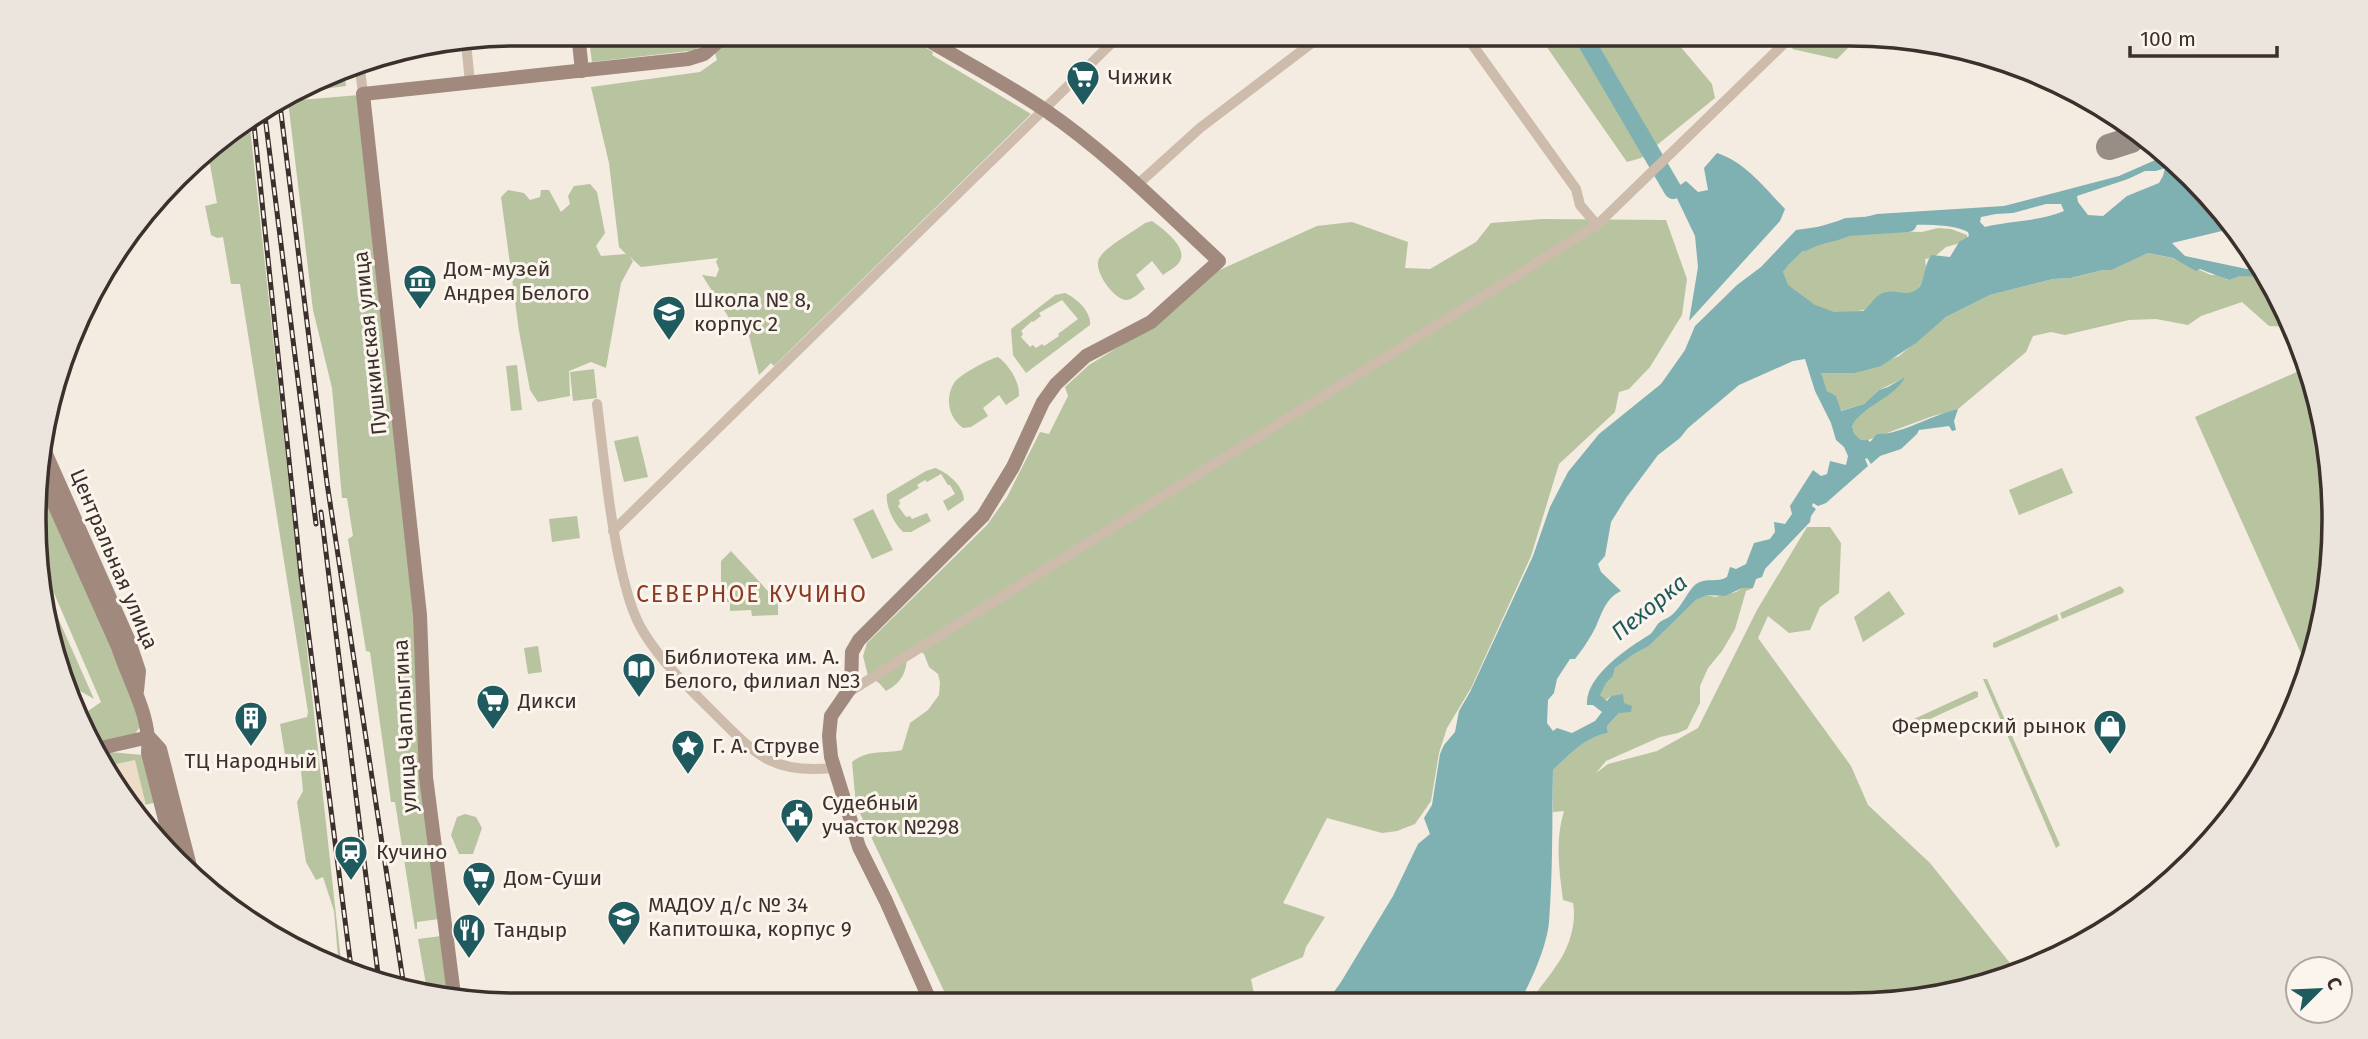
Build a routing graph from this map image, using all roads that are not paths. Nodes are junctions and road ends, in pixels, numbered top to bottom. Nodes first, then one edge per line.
1 (579, 46) edge
2 (714, 46) edge
3 (938, 46) edge
4 (1109, 46) edge
5 (1308, 46) edge
6 (1473, 46) edge
7 (1782, 46) edge
8 (467, 49) edge
9 (582, 71) junction
10 (361, 73) edge
11 (471, 83) junction
12 (363, 94) junction
13 (1044, 109) junction
14 (1137, 184) junction
15 (1597, 225) junction
16 (597, 404) dead end
17 (50, 462) edge
18 (47, 488) edge
19 (613, 531) junction
20 (421, 621) joint
21 (137, 691) junction
22 (849, 692) junction
23 (149, 737) junction
24 (104, 747) edge
25 (833, 768) junction
26 (170, 840) edge
27 (188, 859) edge
28 (453, 988) edge
29 (927, 993) edge

1 - 9 street
2 - 9 street
3 - 13 street
4 - 13 street
5 - 14 street
6 - 15 street
7 - 15 street
8 - 11 street
9 - 11 street
10 - 12 street, Пушкинская улица
11 - 12 street
12 - 20 street, Пушкинская улица
13 - 14 street
13 - 19 street
14 - 22 street
15 - 22 street
16 - 19 street
17 - 21 street, Центральная улица
18 - 21 street, Центральная улица
19 - 25 street
20 - 28 street, улица Чаплыгина
21 - 23 street, Центральная улица
22 - 25 street
23 - 24 street
23 - 26 street, Центральная улица
23 - 27 street, Центральная улица
25 - 29 street

